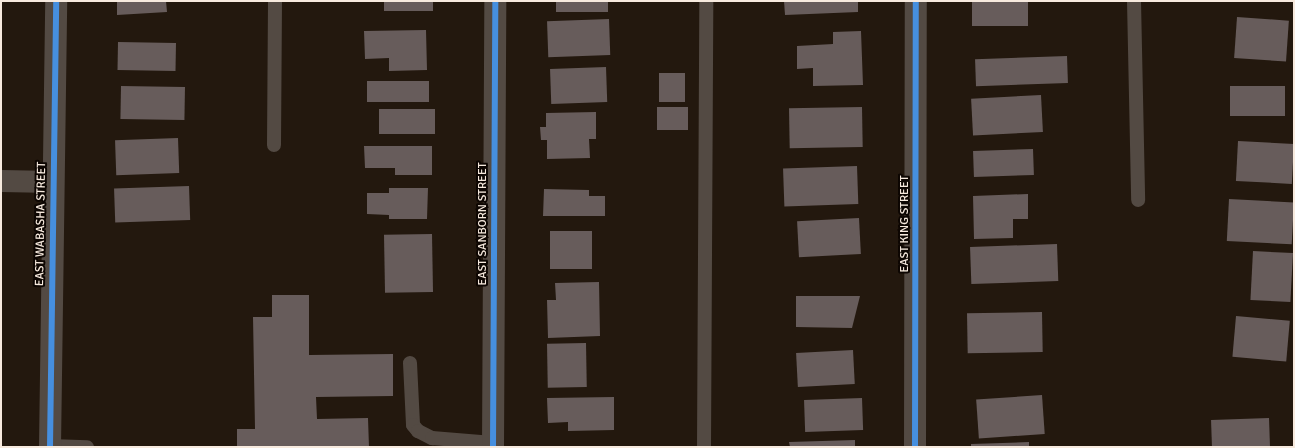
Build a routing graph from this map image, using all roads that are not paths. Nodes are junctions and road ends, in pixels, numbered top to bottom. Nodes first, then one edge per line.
1 (56, 1) edge
2 (275, 1) edge
3 (495, 1) edge
4 (706, 1) edge
5 (916, 1) edge
6 (1134, 1) edge
7 (274, 145) dead end
8 (1, 181) edge
9 (53, 182) junction
10 (1138, 200) dead end
11 (410, 363) dead end
12 (493, 445) edge
13 (50, 447) edge
14 (87, 447) edge
15 (704, 447) edge
16 (915, 447) edge

1 - 9 street, EAST WABASHA STREET
2 - 7 lane
3 - 12 street, EAST SANBORN STREET
4 - 15 lane
5 - 16 street, EAST KING STREET
6 - 10 lane
8 - 9 street
9 - 13 street, EAST WABASHA STREET
11 - 12 lane
13 - 14 lane

